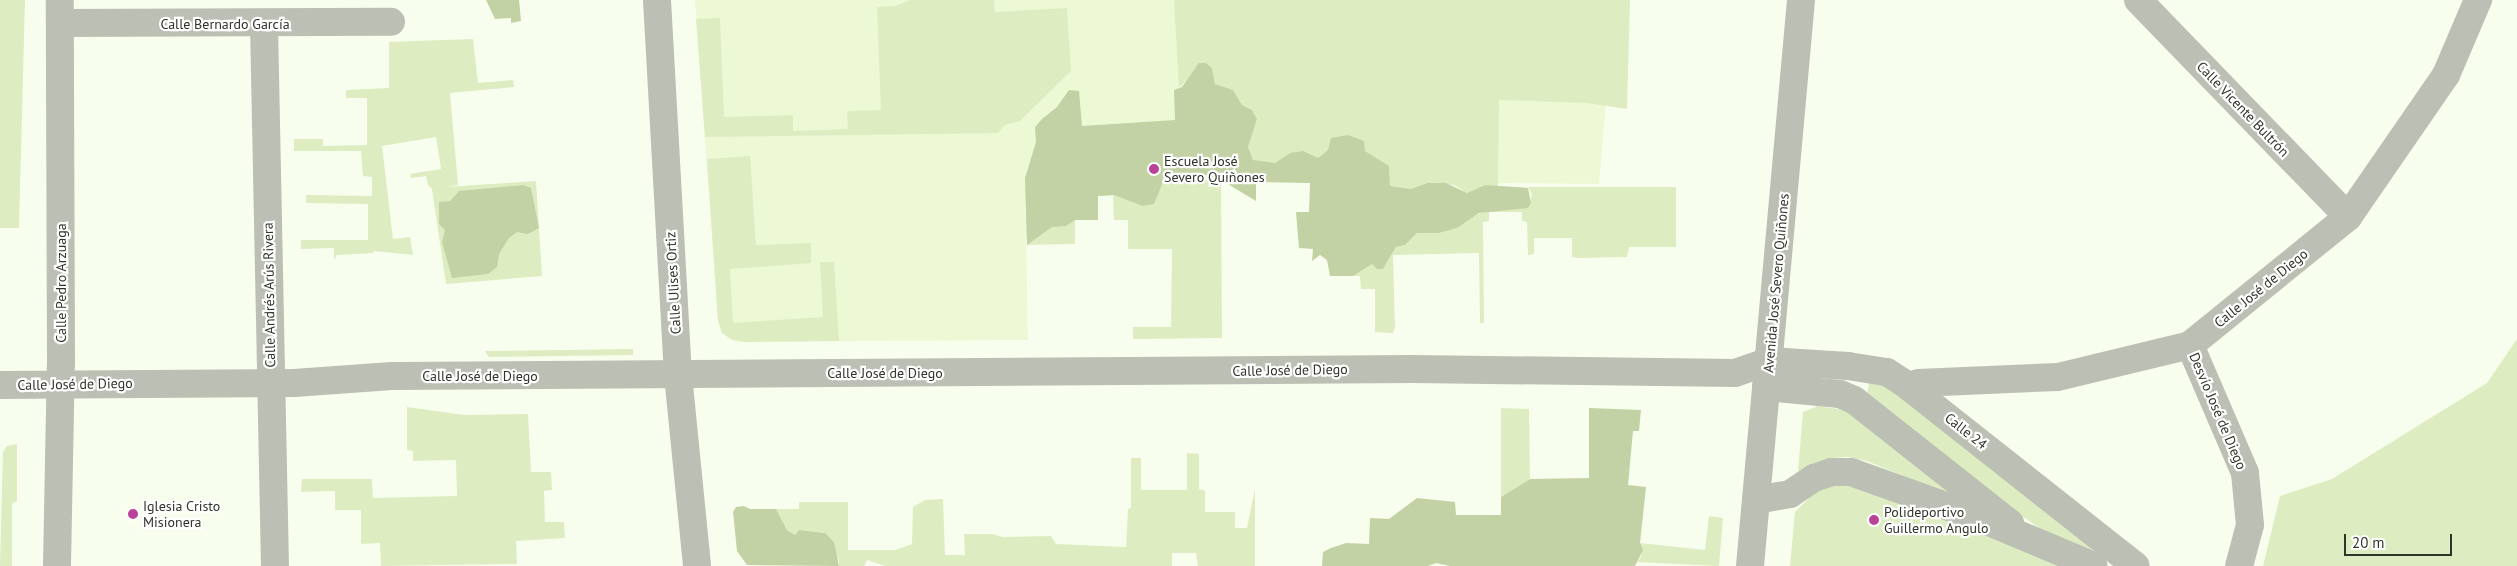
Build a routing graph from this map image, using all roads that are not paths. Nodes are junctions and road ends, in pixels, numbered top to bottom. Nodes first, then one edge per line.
1 (657, 0) edge
2 (1801, 0) edge
3 (2138, 0) edge
4 (2478, 0) edge
5 (60, 12) edge
6 (391, 22) dead end
7 (264, 24) junction
8 (2348, 217) junction
9 (2190, 345) junction
10 (1768, 374) junction
11 (678, 375) junction
12 (271, 383) junction
13 (1918, 383) dead end
14 (60, 384) junction
15 (0, 385) edge
16 (1756, 500) junction
17 (2024, 536) junction
18 (57, 566) edge
19 (275, 566) edge
20 (697, 566) edge
21 (1750, 566) edge
22 (2094, 566) edge
23 (2136, 566) edge
24 (2239, 566) edge

1 - 11 street, Calle Ulises Ortiz
2 - 10 street, Avenida José Severo Quiñones
3 - 8 street, Calle Vicente Bultrón
4 - 8 street, Calle José de Diego
5 - 7 street, Calle Bernardo García
5 - 14 street, Calle Pedro Arzuaga
6 - 7 street, Calle Bernardo García
7 - 12 street, Calle Andrés Arús Rivera
8 - 9 street, Calle José de Diego
9 - 13 street, Calle José de Diego
9 - 24 street, Desvío José de Diego
10 - 11 street, Calle José de Diego
10 - 16 street, Avenida José Severo Quiñones
10 - 17 street
10 - 23 street, Calle 24
11 - 12 street, Calle José de Diego
11 - 20 street, Calle Ulises Ortiz
12 - 14 street, Calle José de Diego
12 - 19 street, Calle Andrés Arús Rivera
14 - 15 street, Calle José de Diego
14 - 18 street, Calle Pedro Arzuaga
16 - 17 street
16 - 21 street, Avenida José Severo Quiñones
17 - 22 street

